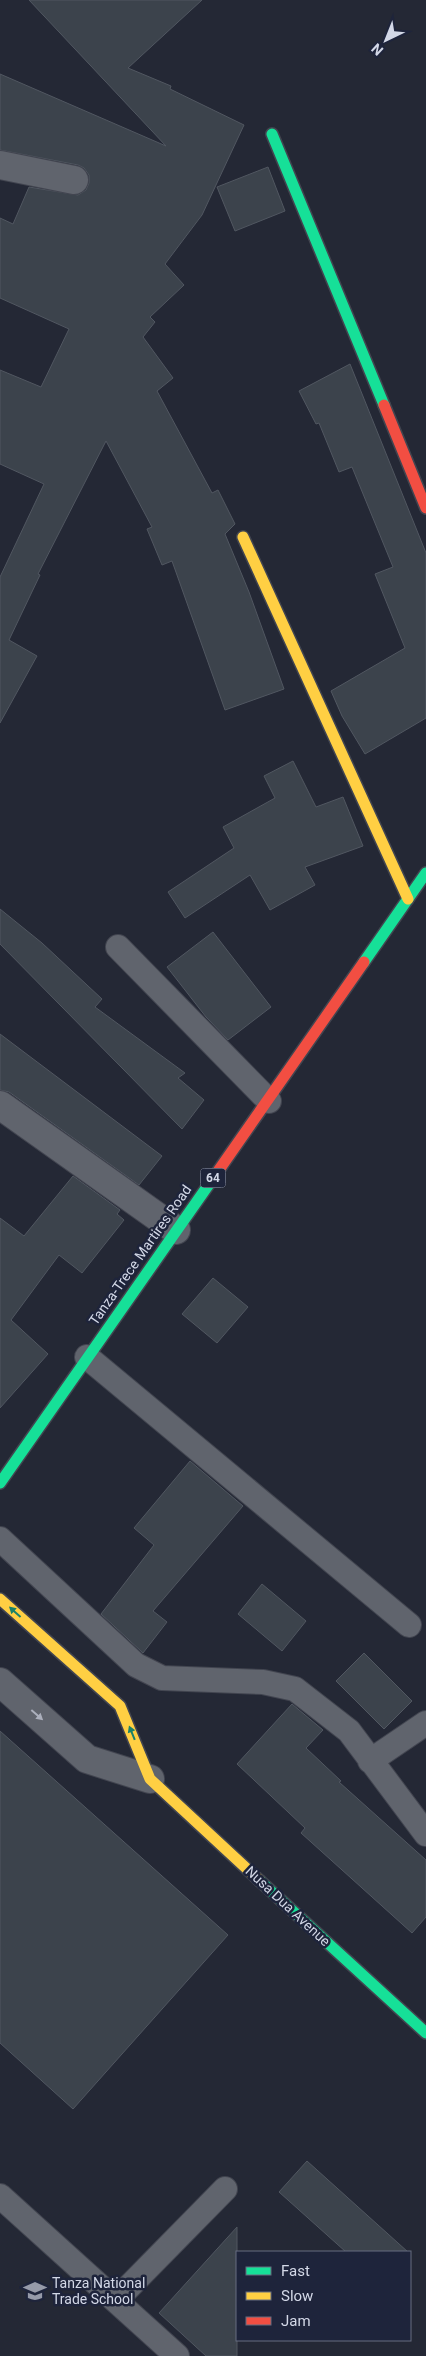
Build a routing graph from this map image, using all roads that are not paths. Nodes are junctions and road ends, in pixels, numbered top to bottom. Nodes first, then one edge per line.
1 (272, 134) dead end
2 (0, 164) edge
3 (74, 180) dead end
4 (426, 508) edge
5 (243, 537) dead end
6 (426, 873) edge
7 (408, 899) junction
8 (118, 947) dead end
9 (268, 1100) junction
10 (0, 1105) edge
11 (176, 1230) junction
12 (87, 1357) junction
13 (0, 1483) edge
14 (0, 1539) edge
15 (0, 1598) edge
16 (409, 1625) dead end
17 (0, 1682) edge
18 (426, 1723) edge
19 (370, 1761) junction
20 (150, 1778) junction
21 (426, 1834) edge
22 (426, 2033) edge
23 (225, 2189) dead end
24 (0, 2196) edge
25 (116, 2300) junction
26 (177, 2356) edge

1 - 4 street
2 - 3 street
5 - 7 street
6 - 7 street, Tanza-Trece Martires Road / 64
7 - 9 street, Tanza-Trece Martires Road / 64
8 - 9 lane
9 - 11 street, Tanza-Trece Martires Road / 64
10 - 11 street
11 - 12 street, Tanza-Trece Martires Road / 64
12 - 13 street, Tanza-Trece Martires Road / 64
12 - 16 lane
14 - 19 lane
20 -> 15 street, Nusa Dua Avenue
17 -> 20 street, Nusa Dua Avenue
18 - 19 lane
19 - 21 lane
20 - 22 street, Nusa Dua Avenue
23 - 25 lane
24 - 25 lane
25 - 26 lane

